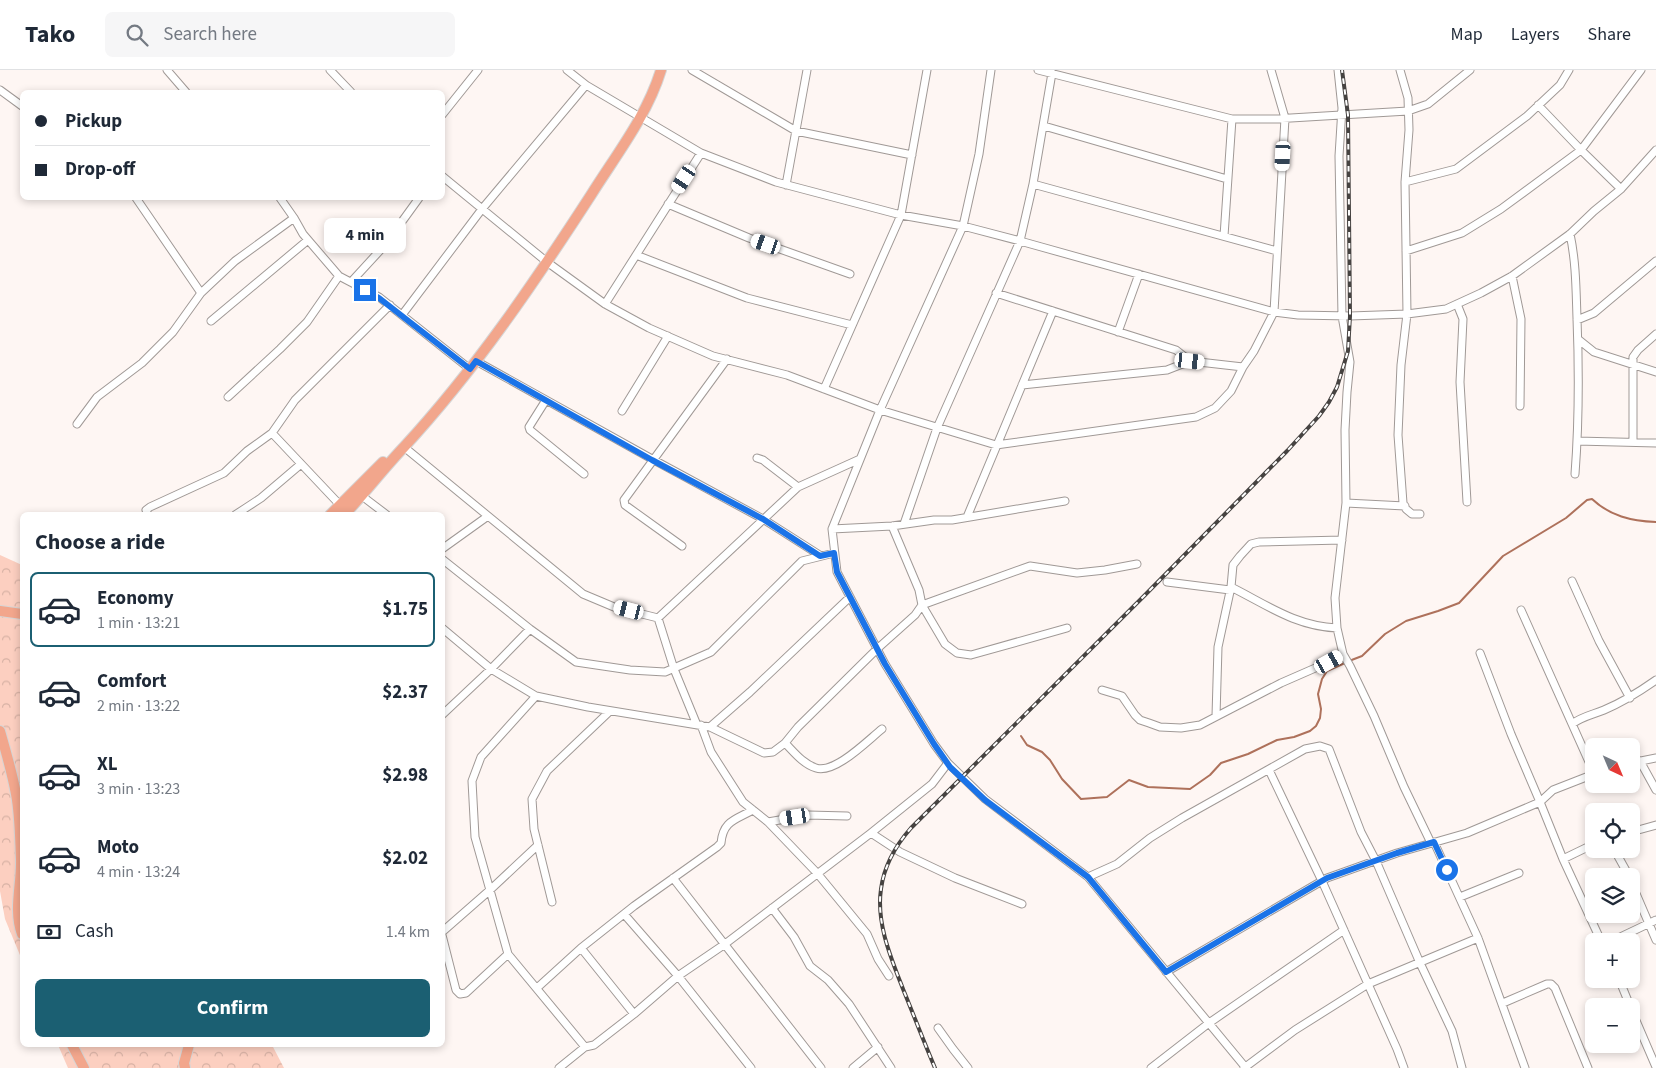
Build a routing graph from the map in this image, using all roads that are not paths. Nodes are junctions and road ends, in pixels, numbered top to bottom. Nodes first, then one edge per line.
1 (167, 70) edge
2 (330, 70) edge
3 (478, 70) edge
4 (567, 70) edge
5 (661, 70) edge
6 (693, 70) edge
7 (807, 70) edge
8 (927, 70) edge
9 (991, 70) edge
10 (1038, 70) edge
11 (1271, 70) edge
12 (1338, 70) edge
13 (1400, 70) edge
14 (1470, 70) edge
15 (1569, 70) edge
16 (1641, 70) edge
17 (1052, 74) junction
18 (586, 86) junction
19 (0, 90) edge
20 (184, 90) edge
21 (349, 90) edge
22 (1538, 104) junction
23 (20, 105) edge
24 (445, 111) edge
25 (1408, 111) junction
26 (1342, 114) junction
27 (640, 118) junction
28 (1285, 118) junction
29 (1232, 119) junction
30 (1044, 126) junction
31 (796, 131) junction
32 (1582, 150) junction
33 (1656, 150) edge
34 (701, 153) junction
35 (912, 155) junction
36 (445, 178) edge
37 (1227, 179) junction
38 (1406, 182) junction
39 (1033, 184) junction
40 (786, 185) junction
41 (1621, 189) junction
42 (137, 200) edge
43 (281, 200) edge
44 (418, 200) edge
45 (668, 204) junction
46 (482, 209) junction
47 (901, 215) junction
48 (294, 218) junction
49 (963, 226) junction
50 (1570, 234) junction
51 (1224, 236) junction
52 (308, 240) junction
53 (1020, 240) junction
54 (1277, 251) junction
55 (1406, 251) junction
56 (636, 255) junction
57 (1656, 261) edge
58 (547, 262) junction
59 (850, 274) dead end
60 (1139, 274) junction
61 (339, 276) junction
62 (1512, 276) junction
63 (351, 282) junction
64 (201, 293) junction
65 (996, 293) junction
66 (605, 304) junction
67 (1457, 304) junction
68 (390, 305) junction
69 (1052, 311) junction
70 (1274, 312) junction
71 (1407, 314) junction
72 (402, 315) junction
73 (1342, 316) junction
74 (1577, 320) junction
75 (211, 321) dead end
76 (852, 325) junction
77 (1118, 332) junction
78 (1656, 334) edge
79 (668, 336) junction
80 (1579, 340) junction
81 (727, 360) junction
82 (1190, 361) junction
83 (1632, 364) junction
84 (473, 365) junction
85 (1243, 367) junction
86 (1656, 372) edge
87 (1022, 385) junction
88 (824, 389) junction
89 (228, 398) dead end
90 (546, 400) junction
91 (1520, 406) dead end
92 (880, 410) junction
93 (622, 411) dead end
94 (77, 424) dead end
95 (937, 428) junction
96 (272, 432) junction
97 (1578, 441) junction
98 (1633, 442) junction
99 (1656, 443) edge
100 (996, 446) junction
101 (404, 447) junction
102 (757, 458) dead end
103 (860, 459) junction
104 (652, 460) junction
105 (301, 464) junction
106 (584, 474) dead end
107 (1575, 474) dead end
108 (798, 487) junction
109 (362, 496) junction
110 (1065, 501) dead end
111 (1467, 502) dead end
112 (1346, 503) junction
113 (1404, 506) junction
114 (342, 510) edge
115 (147, 512) edge
116 (240, 512) edge
117 (382, 512) edge
118 (1420, 514) dead end
119 (488, 516) junction
120 (967, 517) junction
121 (763, 519) junction
122 (904, 524) junction
123 (892, 526) junction
124 (832, 529) junction
125 (1342, 540) junction
126 (682, 546) dead end
127 (445, 547) edge
128 (834, 553) junction
129 (820, 556) junction
130 (445, 561) edge
131 (1137, 564) dead end
132 (1572, 581) dead end
133 (1167, 582) dead end
134 (1231, 589) junction
135 (850, 597) junction
136 (922, 605) junction
137 (1521, 610) dead end
138 (0, 611) edge
139 (20, 614) edge
140 (658, 618) junction
141 (1067, 628) dead end
142 (1337, 628) junction
143 (530, 629) junction
144 (445, 631) edge
145 (878, 649) junction
146 (1480, 653) dead end
147 (1344, 656) junction
148 (491, 669) junction
149 (674, 669) junction
150 (1656, 680) edge
151 (1102, 690) dead end
152 (536, 696) junction
153 (1630, 698) junction
154 (610, 711) junction
155 (445, 712) edge
156 (1216, 716) junction
157 (1572, 724) junction
158 (699, 725) junction
159 (710, 726) junction
160 (882, 730) dead end
161 (0, 731) edge
162 (785, 743) junction
163 (1585, 753) edge
164 (1656, 758) edge
165 (1640, 761) joint
166 (948, 764) junction
167 (1269, 770) junction
168 (1585, 777) edge
169 (1656, 790) edge
170 (1540, 802) junction
171 (753, 810) junction
172 (847, 816) dead end
173 (20, 822) edge
174 (768, 822) junction
175 (1656, 825) edge
176 (1640, 829) edge
177 (871, 833) junction
178 (1432, 843) junction
179 (538, 845) junction
180 (1585, 848) edge
181 (1563, 859) junction
182 (1376, 861) junction
183 (817, 873) junction
184 (1519, 873) dead end
185 (1088, 877) junction
186 (20, 878) edge
187 (674, 878) junction
188 (1322, 881) junction
189 (490, 890) junction
190 (1460, 897) junction
191 (552, 902) dead end
192 (1640, 903) edge
193 (1022, 904) dead end
194 (772, 908) junction
195 (624, 914) junction
196 (1656, 920) edge
197 (1649, 924) junction
198 (20, 928) edge
199 (1344, 930) junction
200 (445, 931) edge
201 (1597, 933) edge
202 (1629, 933) edge
203 (1478, 938) junction
204 (1656, 940) edge
205 (725, 944) junction
206 (445, 946) edge
207 (581, 948) junction
208 (508, 954) junction
209 (1420, 963) junction
210 (1166, 972) junction
211 (678, 976) junction
212 (889, 976) dead end
213 (1368, 984) junction
214 (536, 988) junction
215 (1502, 1003) junction
216 (634, 1014) junction
217 (1209, 1023) junction
218 (938, 1028) dead end
219 (1640, 1029) edge
220 (73, 1047) edge
221 (188, 1047) edge
222 (585, 1047) junction
223 (878, 1047) junction
224 (1656, 1067) edge
225 (84, 1068) edge
226 (185, 1068) edge
227 (559, 1068) edge
228 (751, 1068) edge
229 (821, 1068) edge
230 (854, 1068) edge
231 (891, 1068) edge
232 (968, 1068) edge
233 (1151, 1068) edge
234 (1245, 1068) edge
235 (1404, 1068) edge
236 (1462, 1068) edge
237 (1526, 1068) edge
238 (1588, 1068) edge

1 - 20 street
2 - 21 street
3 - 24 street
4 - 18 street
5 - 27 highway
6 - 31 street
7 - 31 street
8 - 35 street
9 - 49 street
10 - 17 street
11 - 28 street
12 - 26 street
13 - 25 street
14 - 25 street
15 - 22 street
16 - 32 street
17 - 29 street
17 - 30 street
18 - 27 street
18 - 46 street
19 - 23 street
22 - 32 street
22 - 38 street
25 - 26 street
25 - 38 street
26 - 28 street
26 - 73 street
27 - 34 street
27 - 58 highway
28 - 29 street
28 - 54 street
29 - 37 street
30 - 37 street
30 - 39 street
31 - 35 street
31 - 40 street
32 - 41 street
32 - 55 street
33 - 41 street
34 - 40 street
34 - 45 street
35 - 47 street
36 - 46 street
37 - 51 street
38 - 55 street
39 - 51 street
39 - 53 street
40 - 47 street
41 - 50 street
42 - 64 street
43 - 48 street
44 - 63 street
45 - 56 street
45 - 59 street
46 - 58 street
46 - 72 street
47 - 49 street
47 - 76 street
48 - 52 street
48 - 64 street
49 - 53 street
49 - 92 street
50 - 62 street
50 - 74 street
51 - 54 street
52 - 61 street
52 - 75 street
53 - 60 street
53 - 65 street
54 - 70 street
55 - 71 street
56 - 66 street
56 - 76 street
57 - 74 street
58 - 66 street
58 - 84 highway
60 - 70 street
60 - 77 street
61 - 63 street
61 - 89 street
62 - 67 street
62 - 91 street
63 - 68 street
64 - 94 street
65 - 69 street
65 - 95 street
66 - 79 street
67 - 71 street
67 - 111 street
68 - 72 street
68 - 96 street
69 - 77 street
69 - 87 street
70 - 73 street
70 - 85 street
71 - 73 street
71 - 113 street
72 - 84 street
73 - 112 street
74 - 80 street
76 - 88 street
77 - 82 street
78 - 83 street
79 - 81 street
79 - 93 street
80 - 83 street
80 - 97 street
81 - 88 street
81 - 104 street
82 - 85 street
82 - 87 street
83 - 86 street
83 - 98 street
84 - 90 street
84 - 101 highway
85 - 100 street
87 - 100 street
88 - 92 street
90 - 104 street
90 - 106 street
92 - 95 street
92 - 103 street
95 - 100 street
95 - 122 street
96 - 105 street
96 - 115 street
97 - 98 street
97 - 107 street
98 - 99 street
100 - 120 street
101 - 109 highway
101 - 114 highway
101 - 119 street
102 - 108 street
103 - 108 street
103 - 124 street
104 - 121 street
104 - 126 street
105 - 114 street
105 - 116 street
108 - 121 street
109 - 114 highway
109 - 117 street
110 - 120 street
112 - 113 street
112 - 125 street
113 - 118 street
119 - 127 street
119 - 140 street
120 - 122 street
121 - 129 street
121 - 140 street
122 - 123 street
123 - 124 street
123 - 136 street
124 - 128 street
125 - 134 street
125 - 142 street
128 - 129 street
128 - 135 street
129 - 149 street
130 - 143 street
131 - 136 street
132 - 153 street
133 - 134 street
134 - 142 street
134 - 156 street
135 - 145 street
135 - 159 street
136 - 141 street
136 - 145 street
137 - 157 street
138 - 139 highway
140 - 149 street
142 - 147 street
143 - 148 street
143 - 149 street
144 - 148 street
145 - 162 street
145 - 166 street
146 - 170 street
147 - 156 street
147 - 178 street
148 - 152 street
148 - 155 street
149 - 158 street
150 - 153 street
151 - 156 street
152 - 154 street
152 - 189 street
153 - 157 street
154 - 158 street
154 - 179 street
157 - 163 street
158 - 159 street
158 - 171 street
159 - 162 street
160 - 162 street
161 - 173 highway
164 - 165 street
165 - 169 street
166 - 177 street
166 - 185 street
167 - 182 street
167 - 185 street
167 - 188 street
168 - 170 street
170 - 178 street
170 - 181 street
171 - 174 street
171 - 187 street
172 - 174 street
174 - 183 street
175 - 176 street
177 - 183 street
177 - 193 street
178 - 182 street
178 - 190 street
179 - 189 street
179 - 191 street
180 - 181 street
181 - 201 street
182 - 188 street
182 - 209 street
183 - 194 street
183 - 212 street
184 - 190 street
185 - 210 street
186 - 198 highway
187 - 195 street
187 - 205 street
188 - 199 street
188 - 210 street
189 - 200 street
189 - 208 street
190 - 203 street
192 - 197 street
194 - 205 street
194 - 223 street
195 - 207 street
195 - 211 street
196 - 197 street
197 - 202 street
197 - 204 street
199 - 213 street
199 - 217 street
203 - 209 street
203 - 215 street
205 - 211 street
205 - 229 street
206 - 208 street
207 - 214 street
207 - 216 street
208 - 214 street
209 - 213 street
209 - 236 street
210 - 217 street
211 - 216 street
211 - 228 street
213 - 234 street
213 - 235 street
214 - 222 street
215 - 237 street
215 - 238 street
216 - 222 street
217 - 233 street
217 - 234 street
218 - 232 street
219 - 224 street
220 - 225 highway
221 - 226 highway
222 - 227 street
223 - 230 street
223 - 231 street

